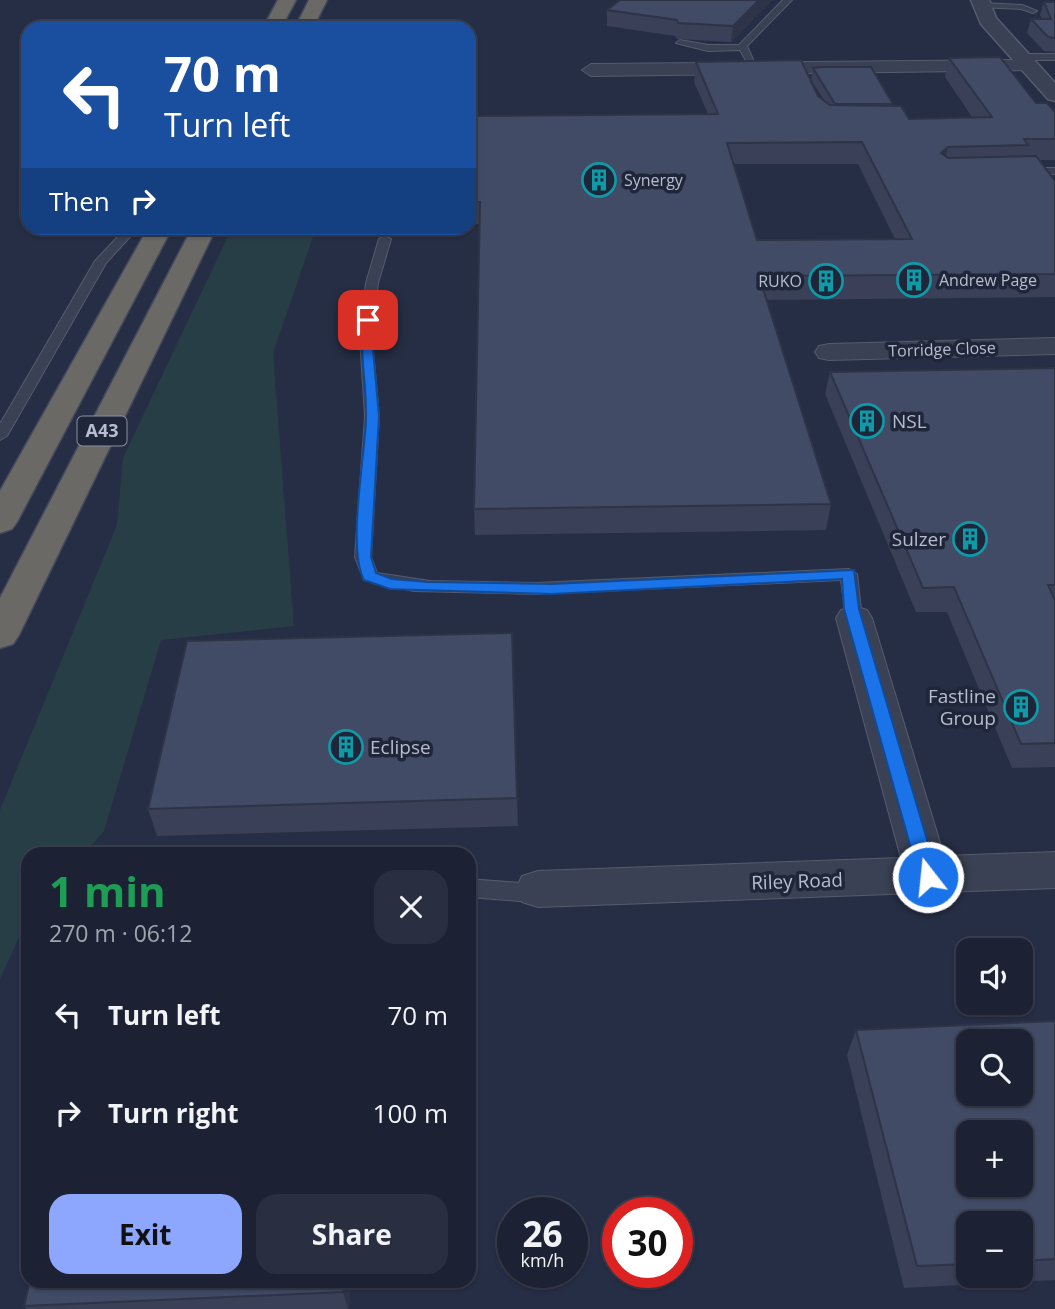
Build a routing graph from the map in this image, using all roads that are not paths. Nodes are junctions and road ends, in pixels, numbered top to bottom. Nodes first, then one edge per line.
1 (287, 0) edge
2 (318, 0) edge
3 (788, 0) edge
4 (1008, 0) edge
5 (1025, 0) edge
6 (980, 2) edge
7 (1033, 11) dead end
8 (276, 21) edge
9 (308, 21) edge
10 (680, 43) edge
11 (743, 47) junction
12 (1055, 57) edge
13 (1024, 62) junction
14 (755, 69) junction
15 (591, 89) dead end
16 (1055, 96) edge
17 (1055, 171) edge
18 (1005, 172) edge
19 (125, 235) edge
20 (156, 235) edge
21 (200, 235) edge
22 (385, 239) dead end
23 (1055, 346) edge
24 (829, 352) dead end
25 (0, 436) edge
26 (0, 522) edge
27 (854, 618) joint
28 (0, 635) edge
29 (1055, 870) edge
30 (928, 877) junction
31 (476, 889) edge
32 (538, 889) joint

1 - 8 highway
2 - 9 highway
3 - 11 lane
4 - 5 lane
6 - 7 lane
6 - 13 street
10 - 11 lane
11 - 14 lane
12 - 13 lane
13 - 14 street
13 - 16 street
14 - 15 street
17 - 18 lane
19 - 25 lane
20 - 26 highway, A43
21 - 28 highway, A43
22 - 27 lane
23 - 24 street, Torridge Close
27 - 30 street
29 - 30 street, Riley Road
30 - 32 street, Riley Road
31 - 32 lane

